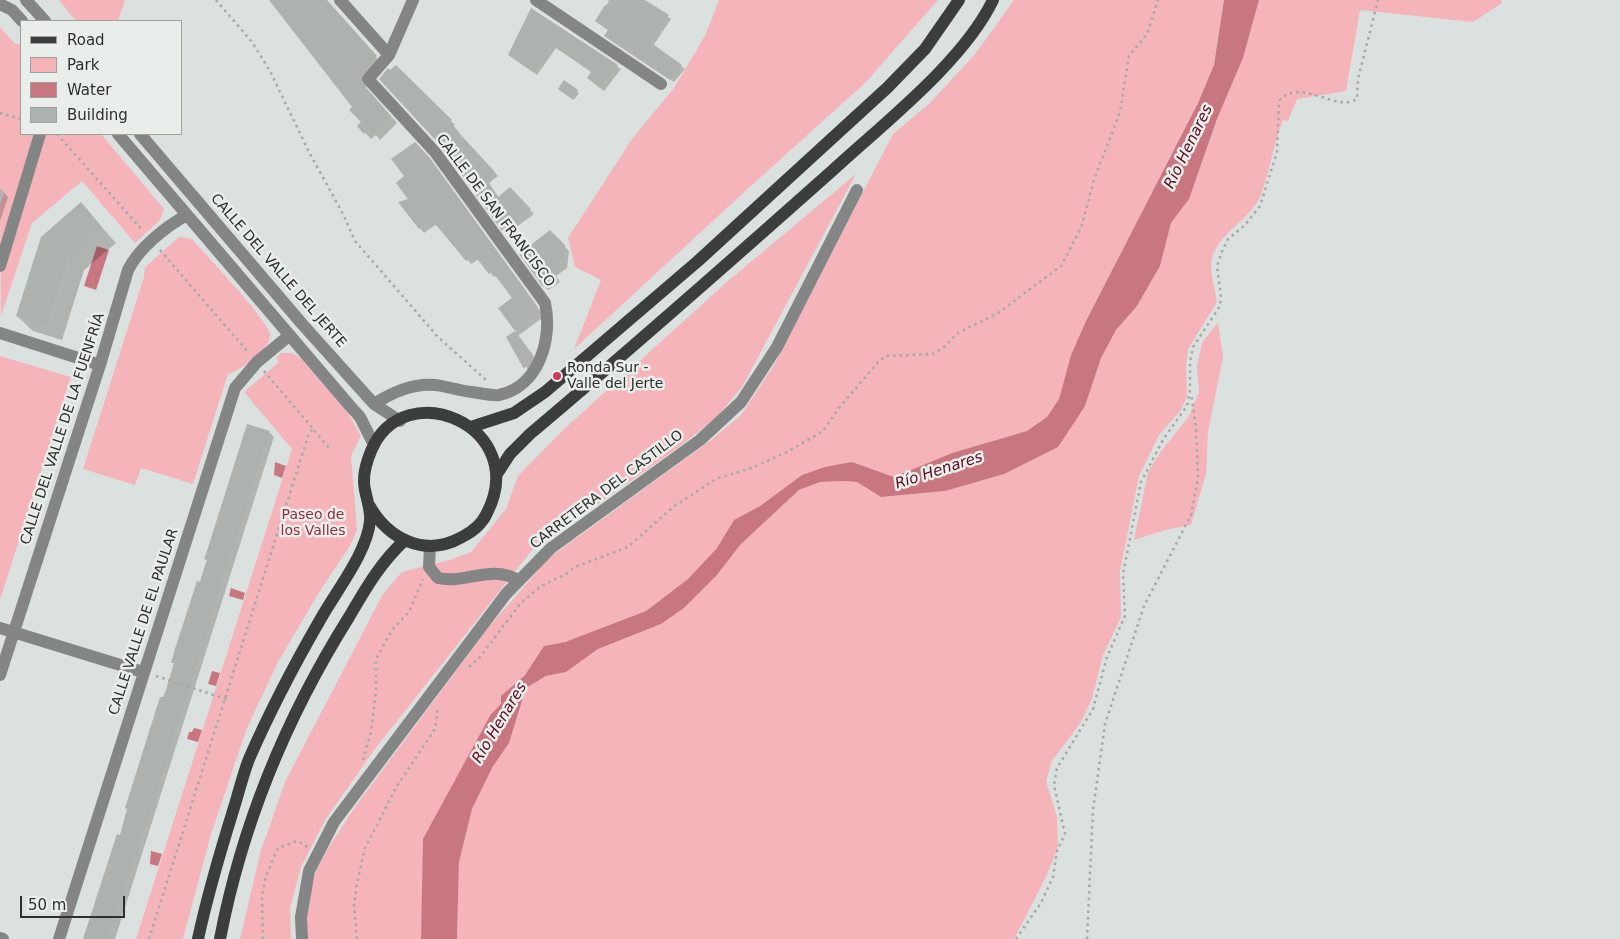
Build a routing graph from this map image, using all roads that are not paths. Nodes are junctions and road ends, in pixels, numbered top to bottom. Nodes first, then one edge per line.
1 (26, 0) edge
2 (340, 0) edge
3 (413, 0) edge
4 (536, 0) edge
5 (959, 0) edge
6 (993, 0) edge
7 (0, 4) edge
8 (21, 20) edge
9 (44, 20) edge
10 (389, 55) junction
11 (661, 84) dead end
12 (40, 135) edge
13 (119, 135) edge
14 (141, 135) edge
15 (857, 190) dead end
16 (187, 215) junction
17 (0, 266) edge
18 (0, 333) edge
19 (290, 335) junction
20 (100, 365) junction
21 (374, 404) junction
22 (400, 421) junction
23 (471, 427) junction
24 (374, 445) junction
25 (497, 474) junction
26 (369, 505) junction
27 (404, 541) junction
28 (430, 546) junction
29 (518, 580) junction
30 (0, 628) edge
31 (14, 632) junction
32 (143, 672) junction
33 (0, 675) edge
34 (59, 939) edge
35 (198, 939) edge
36 (220, 939) edge
37 (302, 939) edge

1 - 9 street
2 - 10 street
3 - 10 street
4 - 11 street
5 - 23 main road
6 - 25 main road
7 - 8 street
10 - 21 street, CALLE DE SAN FRANCISCO
12 - 17 street
13 - 16 street
14 - 21 street, CALLE DEL VALLE DEL JERTE
15 - 29 street, CARRETERA DEL CASTILLO
16 - 19 street
16 - 20 street, CALLE DEL VALLE DE LA FUENFRÍA
18 - 20 street
19 - 24 street
19 - 32 street, CALLE VALLE DE EL PAULAR
20 - 31 street, CALLE DEL VALLE DE LA FUENFRÍA
21 - 22 street, CALLE DEL VALLE DEL JERTE
22 - 23 main road
22 - 24 main road
23 - 25 main road
24 - 26 main road
25 - 28 main road
26 - 27 main road
26 - 35 main road
27 - 28 main road
27 - 36 main road
28 - 29 street
29 - 37 street, CARRETERA DEL CASTILLO
30 - 31 street
31 - 32 street
31 - 33 street, CALLE DEL VALLE DE LA FUENFRÍA
32 - 34 street, CALLE VALLE DE EL PAULAR

